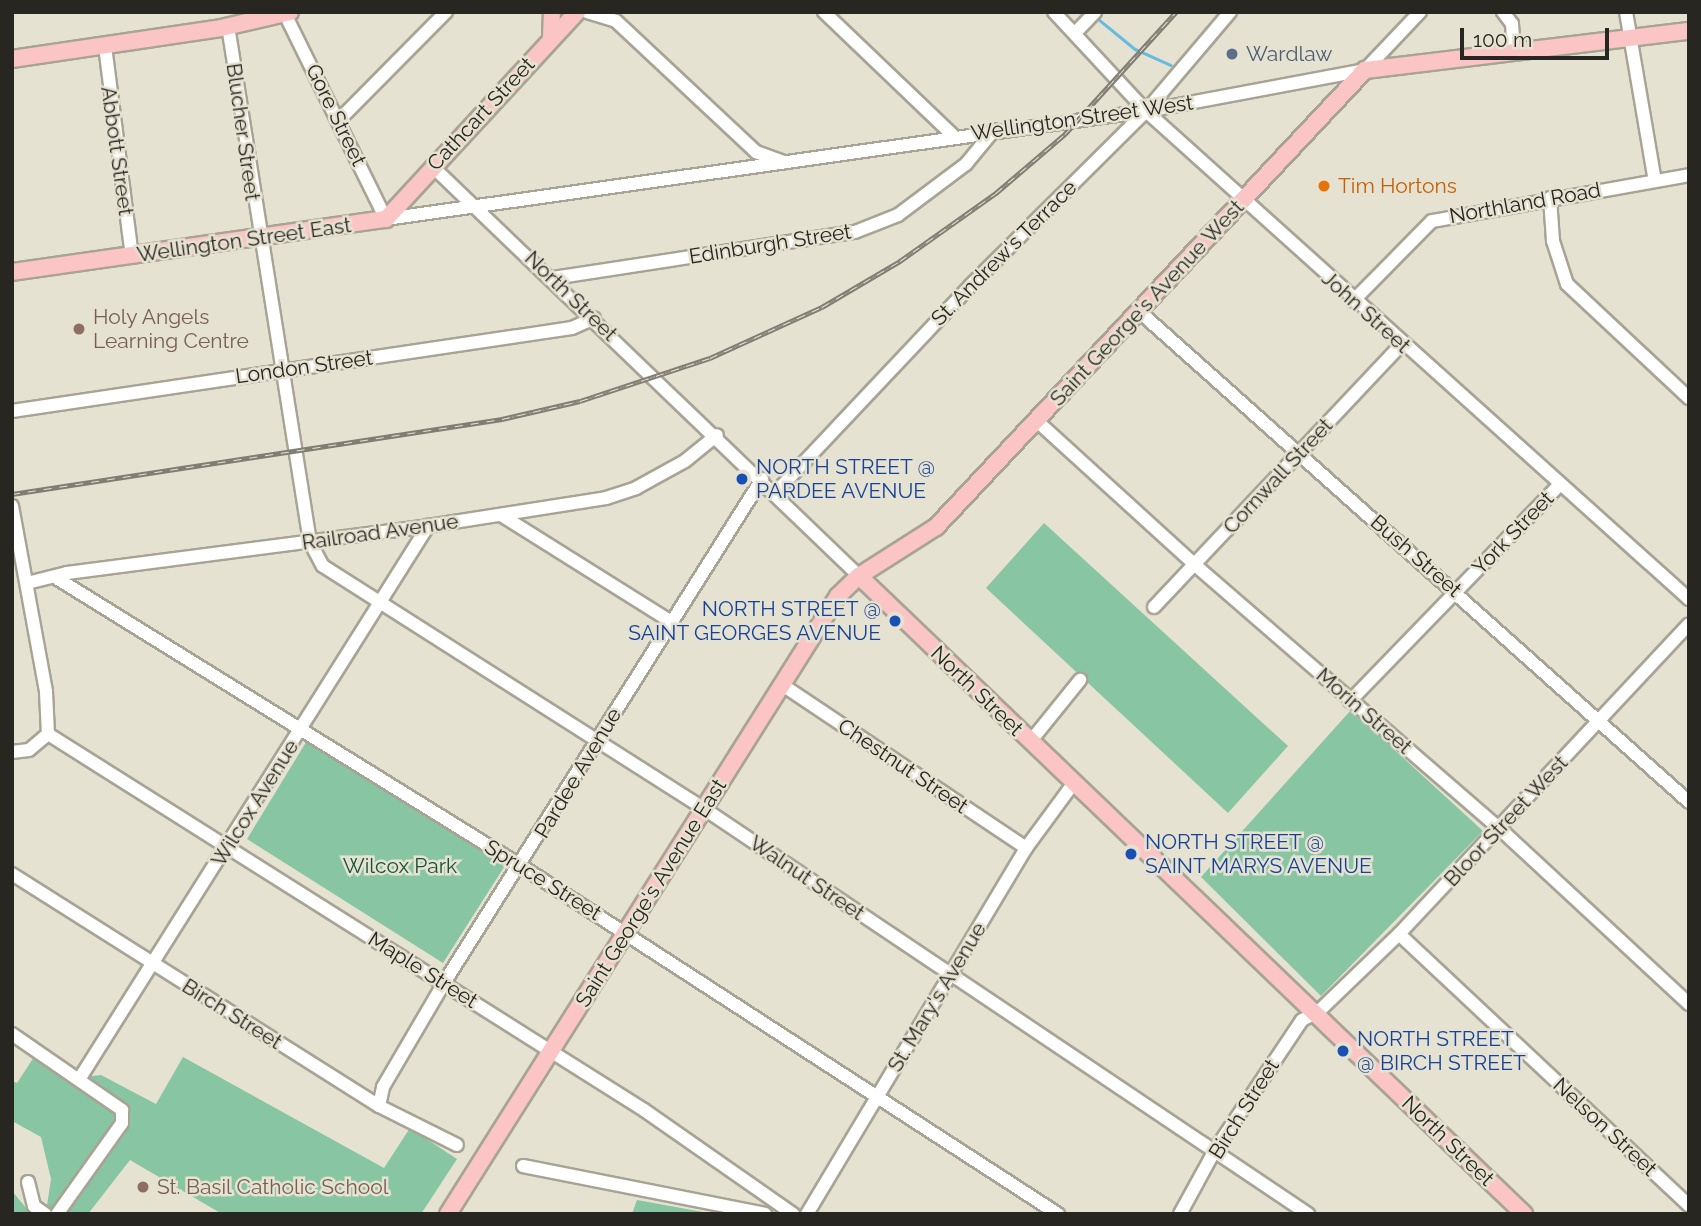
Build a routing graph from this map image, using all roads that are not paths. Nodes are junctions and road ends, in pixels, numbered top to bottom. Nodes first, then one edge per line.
1 (446, 12) edge
2 (552, 12) edge
3 (577, 12) edge
4 (587, 12) edge
5 (824, 12) edge
6 (1055, 12) edge
7 (1095, 12) edge
8 (1230, 12) edge
9 (1420, 12) edge
10 (1503, 12) edge
11 (1626, 12) edge
12 (287, 13) edge
13 (613, 17) edge
14 (228, 26) junction
15 (1689, 31) edge
16 (1075, 33) junction
17 (551, 38) junction
18 (1630, 40) junction
19 (106, 46) junction
20 (1514, 53) junction
21 (12, 59) edge
22 (1364, 70) junction
23 (1146, 111) junction
24 (1108, 116) junction
25 (339, 120) junction
26 (994, 130) junction
27 (1125, 131) junction
28 (955, 137) junction
29 (746, 144) junction
30 (787, 163) junction
31 (432, 166) junction
32 (734, 173) junction
33 (1689, 175) edge
34 (1655, 181) junction
35 (1244, 198) junction
36 (1550, 198) junction
37 (475, 206) junction
38 (386, 219) junction
39 (260, 237) junction
40 (132, 256) junction
41 (12, 272) edge
42 (553, 278) junction
43 (1353, 301) junction
44 (1141, 313) junction
45 (594, 318) junction
46 (1402, 344) junction
47 (285, 370) junction
48 (1689, 398) edge
49 (12, 411) edge
50 (1037, 421) junction
51 (717, 435) junction
52 (1300, 453) junction
53 (762, 479) junction
54 (1559, 485) junction
55 (776, 492) junction
56 (12, 506) edge
57 (500, 515) junction
58 (428, 527) junction
59 (310, 542) junction
60 (1195, 565) junction
61 (859, 576) junction
62 (58, 579) junction
63 (27, 583) junction
64 (1457, 592) junction
65 (1689, 599) edge
66 (378, 603) junction
67 (1154, 607) dead end
68 (670, 621) junction
69 (1689, 624) edge
70 (1080, 680) dead end
71 (781, 684) junction
72 (1350, 701) junction
73 (1601, 719) junction
74 (302, 729) junction
75 (48, 734) junction
76 (597, 741) junction
77 (1030, 742) junction
78 (12, 752) edge
79 (1073, 784) junction
80 (1689, 802) edge
81 (703, 808) junction
82 (1499, 828) junction
83 (227, 847) junction
84 (1026, 848) junction
85 (522, 866) junction
86 (12, 874) edge
87 (627, 933) junction
88 (1399, 934) junction
89 (154, 965) junction
90 (953, 973) junction
91 (444, 983) junction
92 (1689, 1004) edge
93 (1318, 1012) junction
94 (12, 1034) edge
95 (552, 1054) junction
96 (80, 1078) junction
97 (877, 1098) junction
98 (379, 1106) junction
99 (457, 1145) dead end
100 (1215, 1150) junction
101 (523, 1166) dead end
102 (28, 1182) dead end
103 (1689, 1205) edge
104 (45, 1214) edge
105 (57, 1214) edge
106 (448, 1214) edge
107 (765, 1214) edge
108 (793, 1214) edge
109 (807, 1214) edge
110 (1058, 1214) edge
111 (1180, 1214) edge
112 (1308, 1214) edge
113 (1524, 1214) edge

1 - 25 street
2 - 17 main road
3 - 17 main road, Cathcart Street
4 - 13 street
5 - 28 street
6 - 16 street, John Street
7 - 16 street
8 - 23 street, St. Andrew's Terrace
9 - 22 street, Saint George's Avenue West
10 - 20 street
11 - 18 street
12 - 14 main road
12 - 25 street, Gore Street
13 - 29 street
14 - 19 main road
14 - 39 street, Blucher Street
15 - 18 main road, Wellington Street West
16 - 23 street, John Street
17 - 31 main road, Cathcart Street
18 - 20 main road, Wellington Street West
18 - 34 street
19 - 21 main road
19 - 40 street, Abbott Street
20 - 22 main road, Wellington Street West
22 - 23 street, Wellington Street West
22 - 35 main road, Saint George's Avenue West
23 - 24 street, Wellington Street West
23 - 27 street, St. Andrew's Terrace
23 - 35 street, John Street
24 - 26 street, Wellington Street West
24 - 27 street
25 - 38 street, Gore Street
26 - 28 street, Wellington Street West
26 - 42 street, Edinburgh Street
27 - 55 street, St. Andrew's Terrace
28 - 30 street, Wellington Street West
29 - 30 street
29 - 32 street
30 - 32 street, Wellington Street West
31 - 37 street, North Street
31 - 38 main road, Cathcart Street
32 - 37 street, Wellington Street West
33 - 34 street, Northland Road
34 - 36 street, Northland Road
35 - 43 street, John Street
35 - 44 main road, Saint George's Avenue West
36 - 43 street, Northland Road
36 - 48 street
37 - 38 street, Wellington Street East
37 - 42 street, North Street
38 - 39 main road, Wellington Street East
39 - 40 main road, Wellington Street East
39 - 47 street, Blucher Street
40 - 41 main road, Wellington Street East
42 - 45 street, North Street
43 - 46 street, John Street
44 - 50 main road, Saint George's Avenue West
44 - 52 street, Bush Street
45 - 47 street, London Street
45 - 51 street, North Street
46 - 52 street, Cornwall Street
46 - 54 street, John Street
47 - 49 street, London Street
47 - 59 street, Blucher Street
50 - 60 street, Morin Street
50 - 61 main road, Saint George's Avenue West
51 - 53 street, North Street
51 - 57 street, Railroad Avenue
52 - 60 street, Cornwall Street
52 - 64 street, Bush Street
53 - 55 street, North Street
53 - 68 street, Pardee Avenue
54 - 64 street, York Street
54 - 65 street, John Street
55 - 61 street, North Street
56 - 63 street
57 - 58 street, Railroad Avenue
57 - 68 street
58 - 59 street, Railroad Avenue
58 - 66 street, Wilcox Avenue
59 - 62 street, Railroad Avenue
59 - 66 street, Walnut Street
60 - 67 street, Cornwall Street
60 - 72 street, Morin Street
61 - 71 main road, Saint George's Avenue East
61 - 77 main road, North Street
62 - 63 street, Railroad Avenue
62 - 74 street, Spruce Street
63 - 75 street
64 - 72 street, York Street
64 - 73 street, Bush Street
66 - 74 street, Wilcox Avenue
66 - 76 street, Walnut Street
68 - 76 street, Pardee Avenue
69 - 73 street, Bloor Street West
70 - 77 street
71 - 81 main road, Saint George's Avenue East
71 - 84 street, Chestnut Street
72 - 82 street, Morin Street
73 - 80 street, Bush Street
73 - 82 street, Bloor Street West
74 - 83 street, Wilcox Avenue
74 - 85 street, Spruce Street
75 - 78 street
75 - 83 street, Maple Street
76 - 81 street, Walnut Street
76 - 85 street, Pardee Avenue
77 - 79 main road, North Street
79 - 84 street, St. Mary's Avenue
79 - 93 main road, North Street
81 - 87 main road, Saint George's Avenue East
81 - 90 street, Walnut Street
82 - 88 street, Bloor Street West
82 - 92 street, Morin Street
83 - 89 street, Wilcox Avenue
83 - 91 street, Maple Street
84 - 90 street, St. Mary's Avenue
85 - 87 street, Spruce Street
85 - 91 street, Pardee Avenue
86 - 89 street, Birch Street
87 - 95 main road, Saint George's Avenue East
87 - 97 street, Spruce Street
88 - 93 street, Bloor Street West
88 - 103 street, Nelson Street
89 - 96 street, Wilcox Avenue
89 - 98 street, Birch Street
90 - 97 street, St. Mary's Avenue
90 - 100 street, Walnut Street
91 - 95 street, Maple Street
91 - 98 street, Pardee Avenue
93 - 100 street, Birch Street
93 - 113 main road, North Street
94 - 96 street
95 - 106 main road, Saint George's Avenue East
95 - 108 street, Maple Street
96 - 105 street
97 - 109 street, St. Mary's Avenue
97 - 110 street, Spruce Street
98 - 99 street, Birch Street
100 - 111 street, Birch Street
100 - 112 street, Walnut Street
101 - 107 street
102 - 104 street

